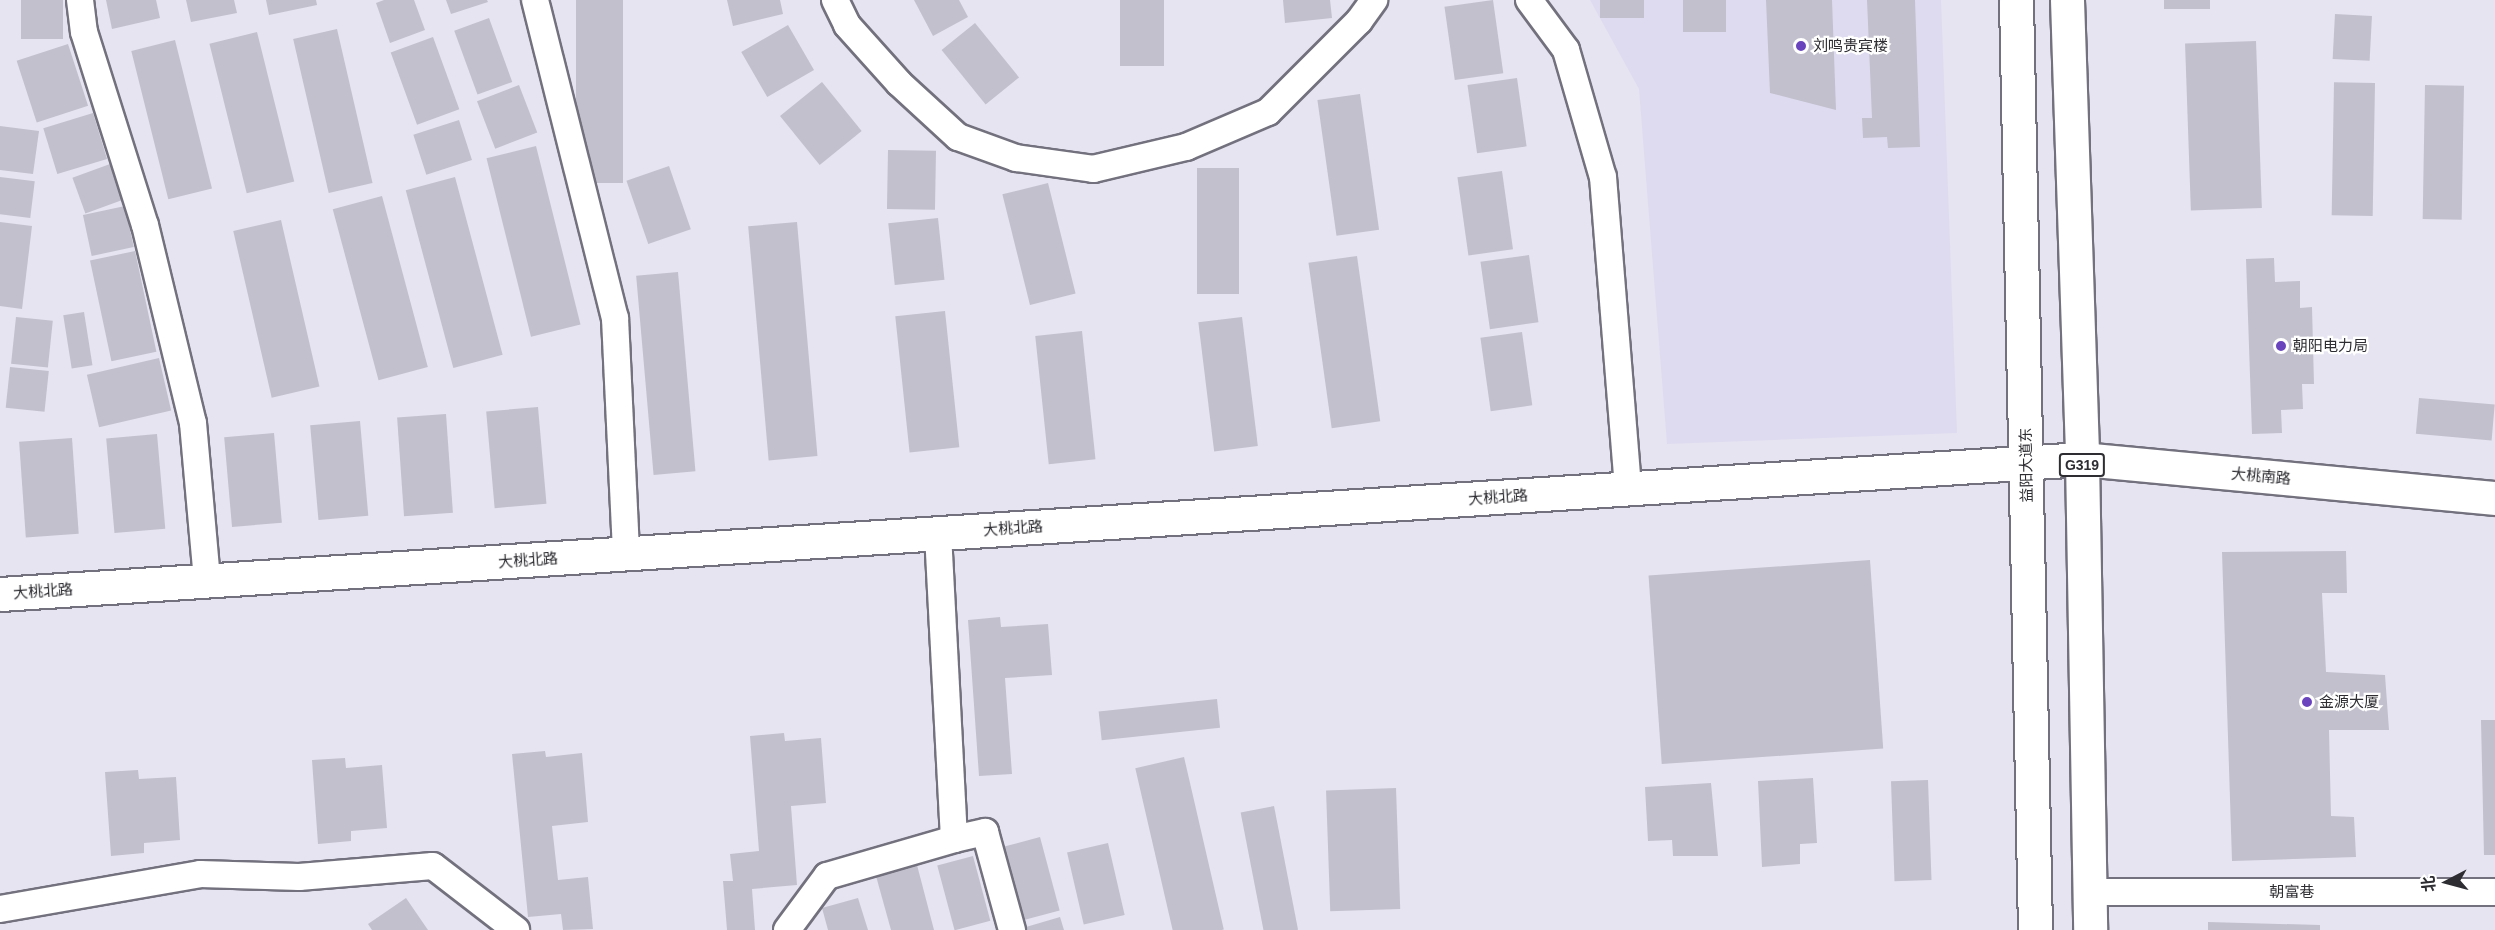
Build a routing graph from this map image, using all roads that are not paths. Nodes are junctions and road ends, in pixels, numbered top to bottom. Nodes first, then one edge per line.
1 (80, 0) edge
2 (534, 0) edge
3 (835, 0) edge
4 (1374, 0) edge
5 (1529, 0) edge
6 (2016, 0) edge
7 (2067, 0) edge
8 (2082, 459) junction
9 (2026, 463) junction
10 (1628, 489) junction
11 (2495, 498) edge
12 (938, 533) junction
13 (626, 553) junction
14 (207, 580) junction
15 (0, 594) edge
16 (954, 839) junction
17 (2090, 892) junction
18 (2495, 892) edge
19 (0, 909) edge
20 (516, 930) edge
21 (786, 930) edge
22 (1012, 930) edge
23 (2035, 930) edge
24 (2090, 930) edge

1 - 14 street
2 - 13 street
3 - 4 street
5 - 10 street
6 - 9 street, 益阳大道东
7 - 8 street, G319
8 - 9 street, 大桃南路
8 - 11 street, 大桃南路
8 - 17 street, G319
9 - 10 street, 大桃北路
9 - 23 street, 益阳大道东
10 - 12 street, 大桃北路
12 - 13 street, 大桃北路
12 - 16 street
13 - 14 street, 大桃北路
14 - 15 street, 大桃北路
16 - 21 street
16 - 22 street
17 - 18 street, 朝富巷
17 - 24 street, G319
19 - 20 street

